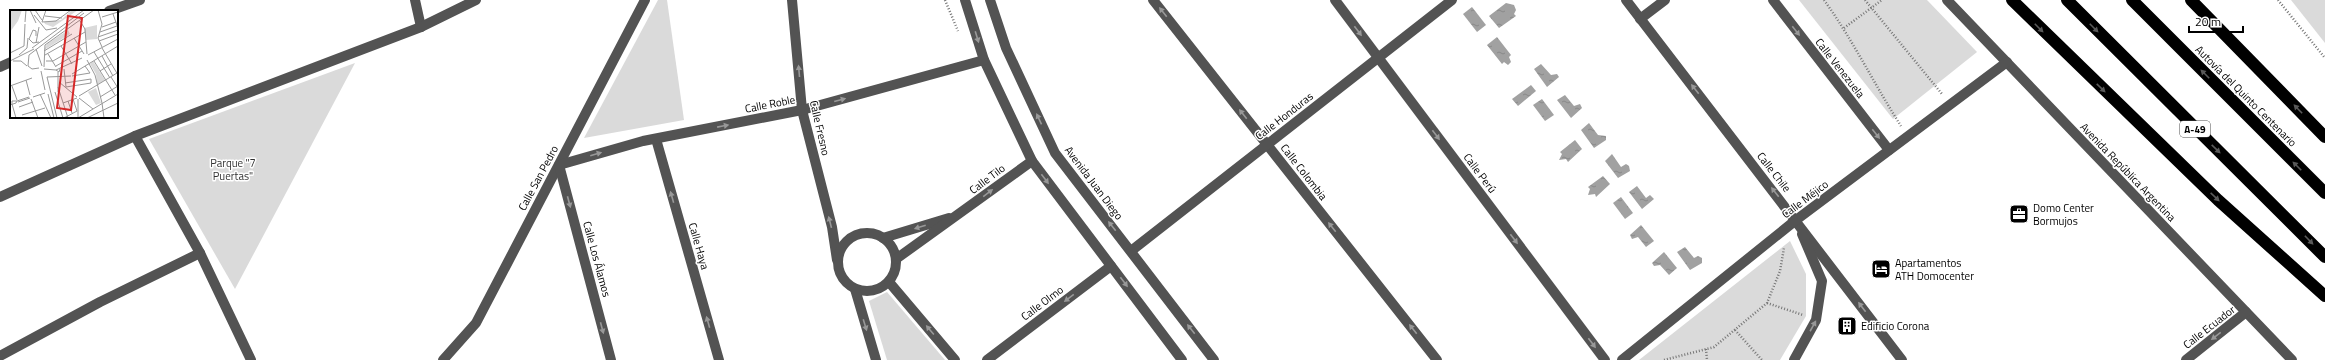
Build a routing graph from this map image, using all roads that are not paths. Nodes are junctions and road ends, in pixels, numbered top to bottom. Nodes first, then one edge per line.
1 (140, 0) edge
2 (415, 0) edge
3 (476, 0) edge
4 (646, 0) edge
5 (792, 0) edge
6 (965, 0) edge
7 (990, 0) edge
8 (1153, 0) edge
9 (1335, 0) edge
10 (1452, 0) edge
11 (1626, 0) edge
12 (1665, 0) edge
13 (1772, 0) edge
14 (1947, 0) edge
15 (2012, 0) edge
16 (2067, 0) edge
17 (2132, 0) edge
18 (2191, 0) edge
19 (112, 10) edge
20 (1640, 19) junction
21 (421, 27) junction
22 (1378, 58) junction
23 (984, 60) junction
24 (10, 62) edge
25 (2007, 62) junction
26 (0, 67) edge
27 (802, 110) junction
28 (135, 136) junction
29 (2325, 137) edge
30 (656, 139) junction
31 (1267, 144) junction
32 (1889, 150) junction
33 (1032, 161) junction
34 (559, 165) junction
35 (2325, 193) edge
36 (0, 197) edge
37 (956, 216) junction
38 (1796, 220) junction
39 (884, 238) junction
40 (1131, 251) junction
41 (200, 253) junction
42 (2325, 257) edge
43 (896, 259) junction
44 (837, 260) junction
45 (1111, 266) junction
46 (889, 282) junction
47 (855, 289) junction
48 (2325, 296) edge
49 (2246, 312) junction
50 (0, 356) edge
51 (251, 360) edge
52 (443, 360) edge
53 (611, 360) edge
54 (719, 360) edge
55 (876, 360) edge
56 (955, 360) edge
57 (987, 360) edge
58 (1182, 360) edge
59 (1214, 360) edge
60 (1437, 360) edge
61 (1605, 360) edge
62 (1622, 360) edge
63 (1794, 360) edge
64 (1902, 360) edge
65 (2186, 360) edge
66 (2292, 360) edge

1 - 19 street
2 - 21 street
3 - 21 street
4 - 34 street, Calle San Pedro
27 -> 5 street, Calle Fresno
6 -> 23 street
40 -> 7 street, Avenida Juan Diego
31 -> 8 street, Calle Colombia
9 -> 22 street, Calle Perú
10 - 22 street, Calle Honduras
11 - 20 street, Calle Chile
12 - 20 street
13 -> 32 street, Calle Venezuela
14 - 25 street, Avenida República Argentina
15 -> 48 highway
16 -> 42 highway, A-49
35 -> 17 highway, Autovía del Quinto Centenario
29 -> 18 highway
38 -> 20 street, Calle Chile
21 - 28 street
22 - 31 street, Calle Honduras
22 -> 61 street, Calle Perú
27 -> 23 street, Calle Roble
23 - 33 street
24 - 26 street
25 - 32 street, Calle Méjico
25 - 49 street, Avenida República Argentina
30 -> 27 street, Calle Roble
44 -> 27 street, Calle Fresno
28 - 36 street
28 - 41 street
34 -> 30 street, Calle Roble
54 -> 30 street, Calle Haya
31 - 40 street, Calle Honduras
60 -> 31 street, Calle Colombia
32 - 38 street, Calle Méjico
37 -> 33 street, Calle Tilo
33 -> 45 street
34 - 52 street, Calle San Pedro
34 -> 53 street, Calle Los Álamos
37 -> 39 street, Calle Tilo
37 - 43 street, Calle Tilo
38 - 62 street, Calle Méjico
63 -> 38 street
64 -> 38 street, Calle Chile
39 - 43 street
39 - 44 street
59 -> 40 street, Avenida Juan Diego
41 - 50 street
41 - 51 street
43 - 46 street
44 - 47 street
45 -> 57 street, Calle Olmo
45 -> 58 street
46 - 47 street
56 -> 46 street
47 -> 55 street
49 -> 65 street, Calle Ecuador
49 - 66 street, Avenida República Argentina

